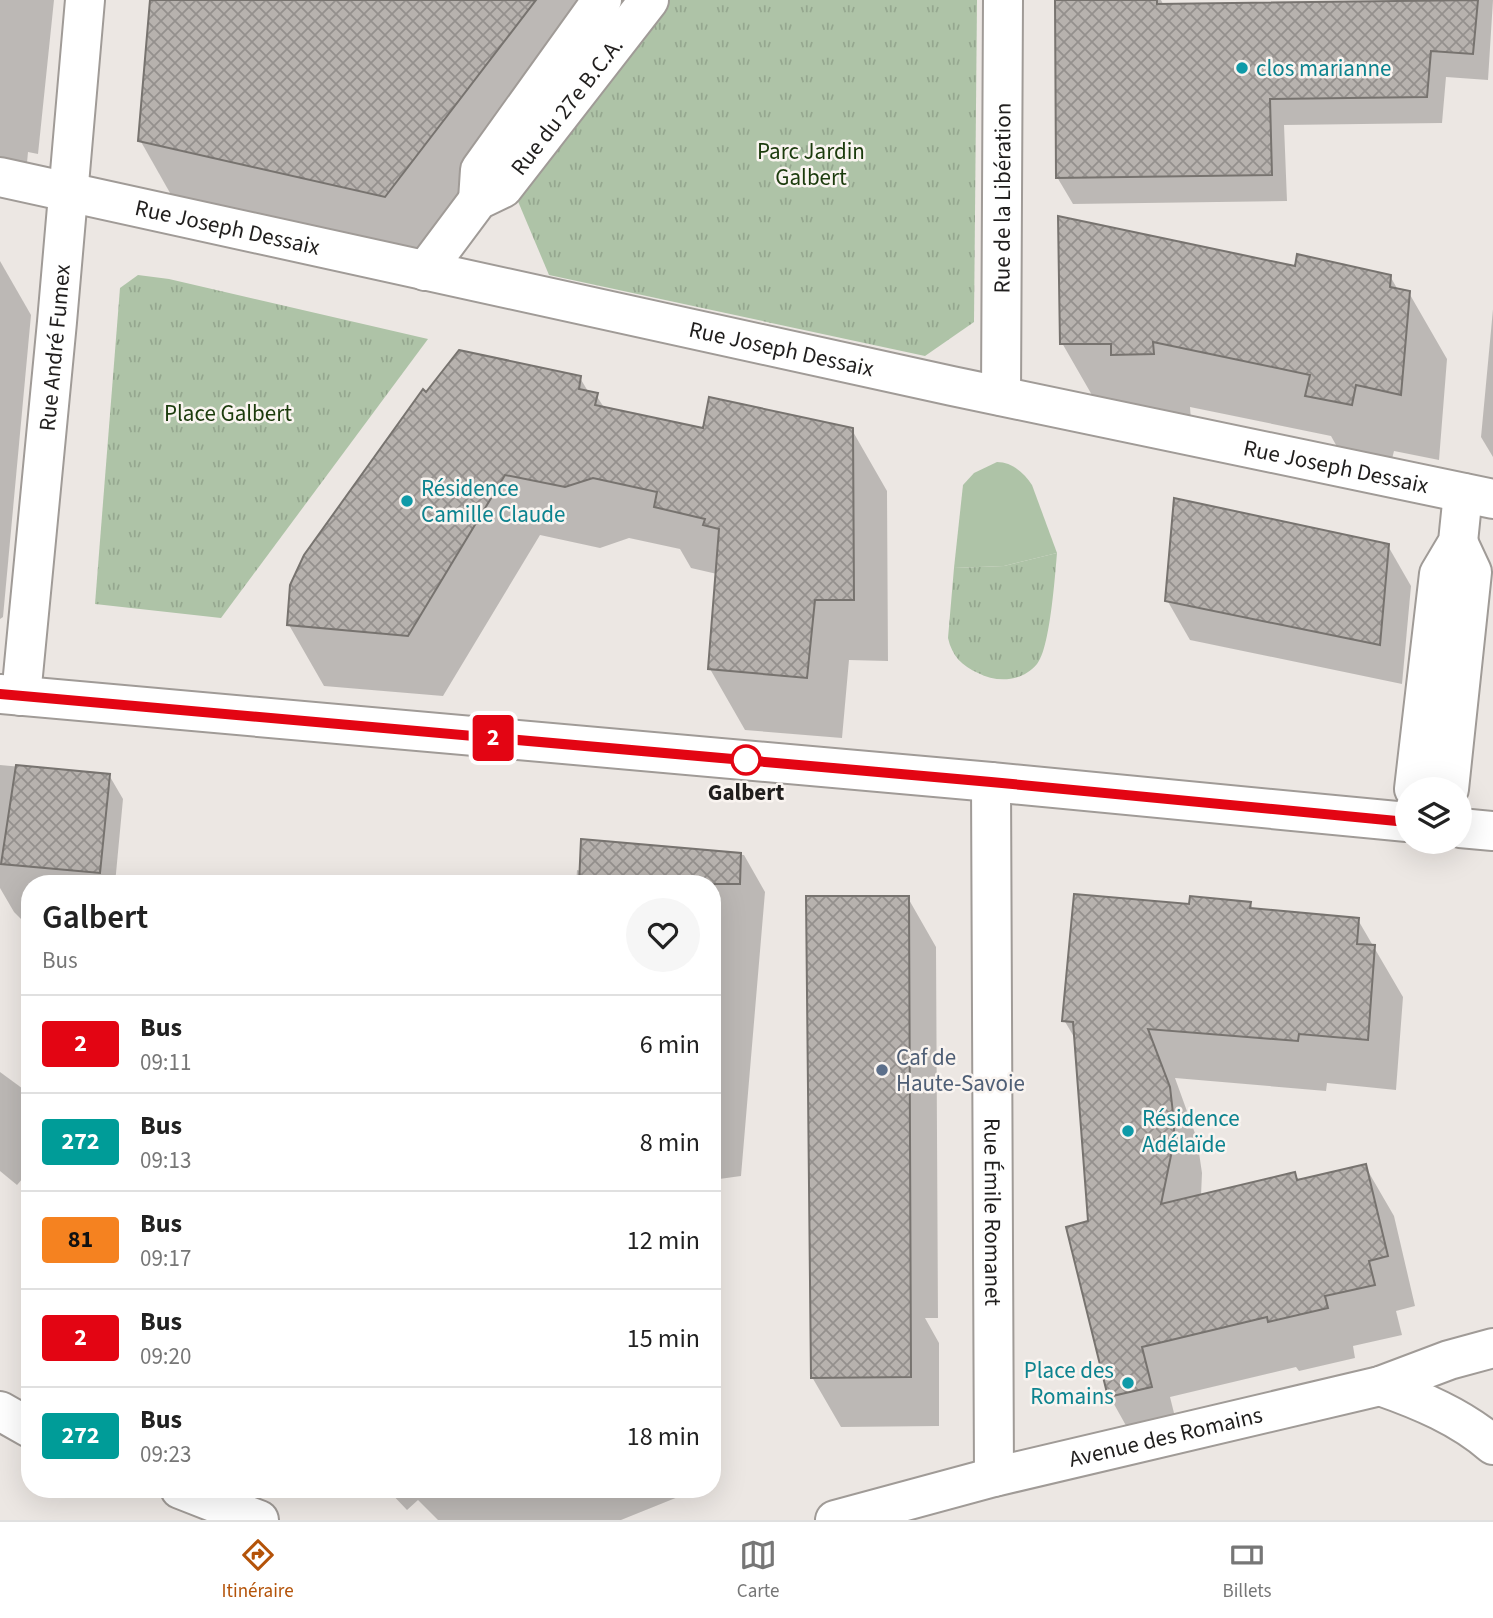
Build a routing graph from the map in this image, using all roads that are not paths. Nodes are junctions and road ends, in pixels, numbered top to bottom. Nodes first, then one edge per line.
1 (85, 0) edge
2 (603, 0) edge
3 (649, 0) edge
4 (1003, 0) edge
5 (0, 177) edge
6 (69, 192) junction
7 (478, 200) junction
8 (425, 271) junction
9 (1001, 396) junction
10 (1478, 496) edge
11 (1458, 542) junction
12 (11, 695) edge
13 (1416, 777) edge
14 (1450, 777) edge
15 (991, 782) junction
16 (1395, 821) edge
17 (1472, 829) edge
18 (1493, 831) edge
19 (1493, 1348) edge
20 (1380, 1385) junction
21 (0, 1411) edge
22 (21, 1423) edge
23 (1493, 1446) edge
24 (994, 1477) junction
25 (203, 1498) edge
26 (259, 1520) edge
27 (835, 1520) edge

1 - 6 street, Rue André Fumex
2 - 7 street, Rue du 27e B.C.A.
3 - 7 street, Rue du 27e B.C.A.
4 - 9 street, Rue de la Libération
5 - 6 street, Rue Joseph Dessaix
6 - 8 street, Rue Joseph Dessaix
6 - 12 street, Rue André Fumex
7 - 8 street, Rue du 27e B.C.A.
8 - 9 street, Rue Joseph Dessaix
9 - 10 street, Rue Joseph Dessaix
10 - 11 street
11 - 13 street
11 - 14 street
12 - 15 street
15 - 16 street
15 - 24 street, Rue Émile Romanet
17 - 18 street
19 - 20 street, Avenue des Romains
20 - 23 street
20 - 24 street, Avenue des Romains
21 - 22 street
24 - 27 street, Avenue des Romains
25 - 26 street

